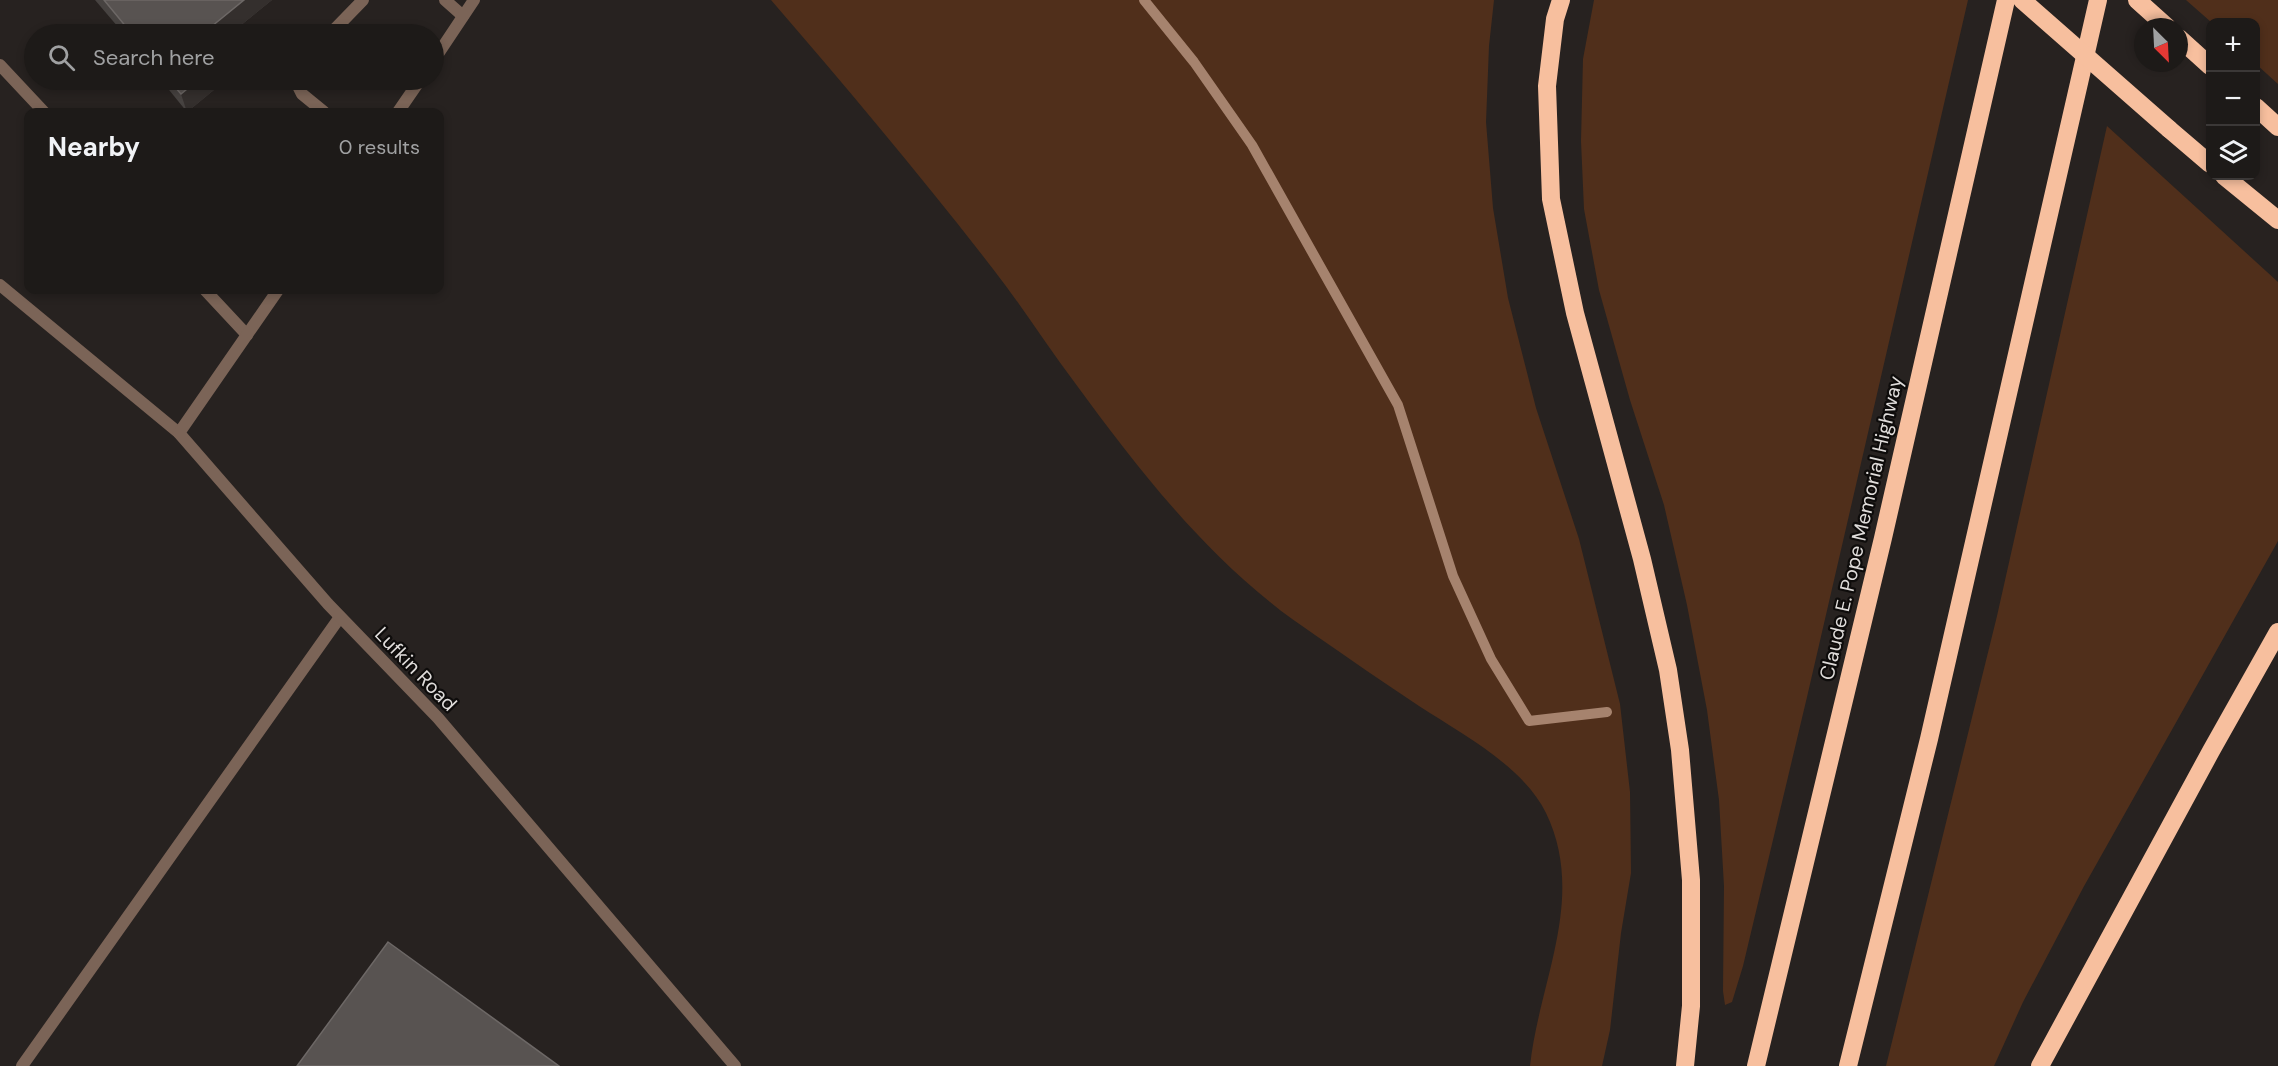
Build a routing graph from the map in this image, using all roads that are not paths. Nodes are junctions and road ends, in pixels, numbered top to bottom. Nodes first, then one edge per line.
1 (363, 0) edge
2 (445, 0) edge
3 (474, 0) edge
4 (1561, 0) edge
5 (2006, 0) edge
6 (2022, 0) edge
7 (2098, 0) edge
8 (2137, 0) edge
9 (464, 16) junction
10 (2157, 18) edge
11 (340, 24) edge
12 (444, 45) edge
13 (2188, 46) edge
14 (2206, 62) edge
15 (0, 65) edge
16 (300, 90) edge
17 (413, 90) edge
18 (40, 108) edge
19 (319, 108) edge
20 (401, 108) edge
21 (2260, 111) edge
22 (2278, 127) edge
23 (2206, 160) edge
24 (2229, 180) edge
25 (2278, 220) edge
26 (0, 285) edge
27 (209, 294) edge
28 (275, 294) edge
29 (247, 335) junction
30 (179, 433) junction
31 (340, 617) junction
32 (2278, 632) edge
33 (22, 1066) edge
34 (735, 1066) edge
35 (1685, 1066) edge
36 (1756, 1066) edge
37 (1848, 1066) edge
38 (2040, 1066) edge

1 - 11 street
2 - 9 street
3 - 9 street
4 - 35 highway
5 - 36 highway, Claude E. Pope Memorial Highway
6 - 23 highway, bridge
7 - 37 highway
8 - 10 highway
9 - 12 street
13 - 14 highway
15 - 18 street
16 - 19 street
17 - 20 street
21 - 22 highway
24 - 25 highway
26 - 30 street, Lufkin Road
27 - 29 street
28 - 29 street
29 - 30 street
30 - 31 street, Lufkin Road
31 - 33 street
31 - 34 street, Lufkin Road
32 - 38 highway

